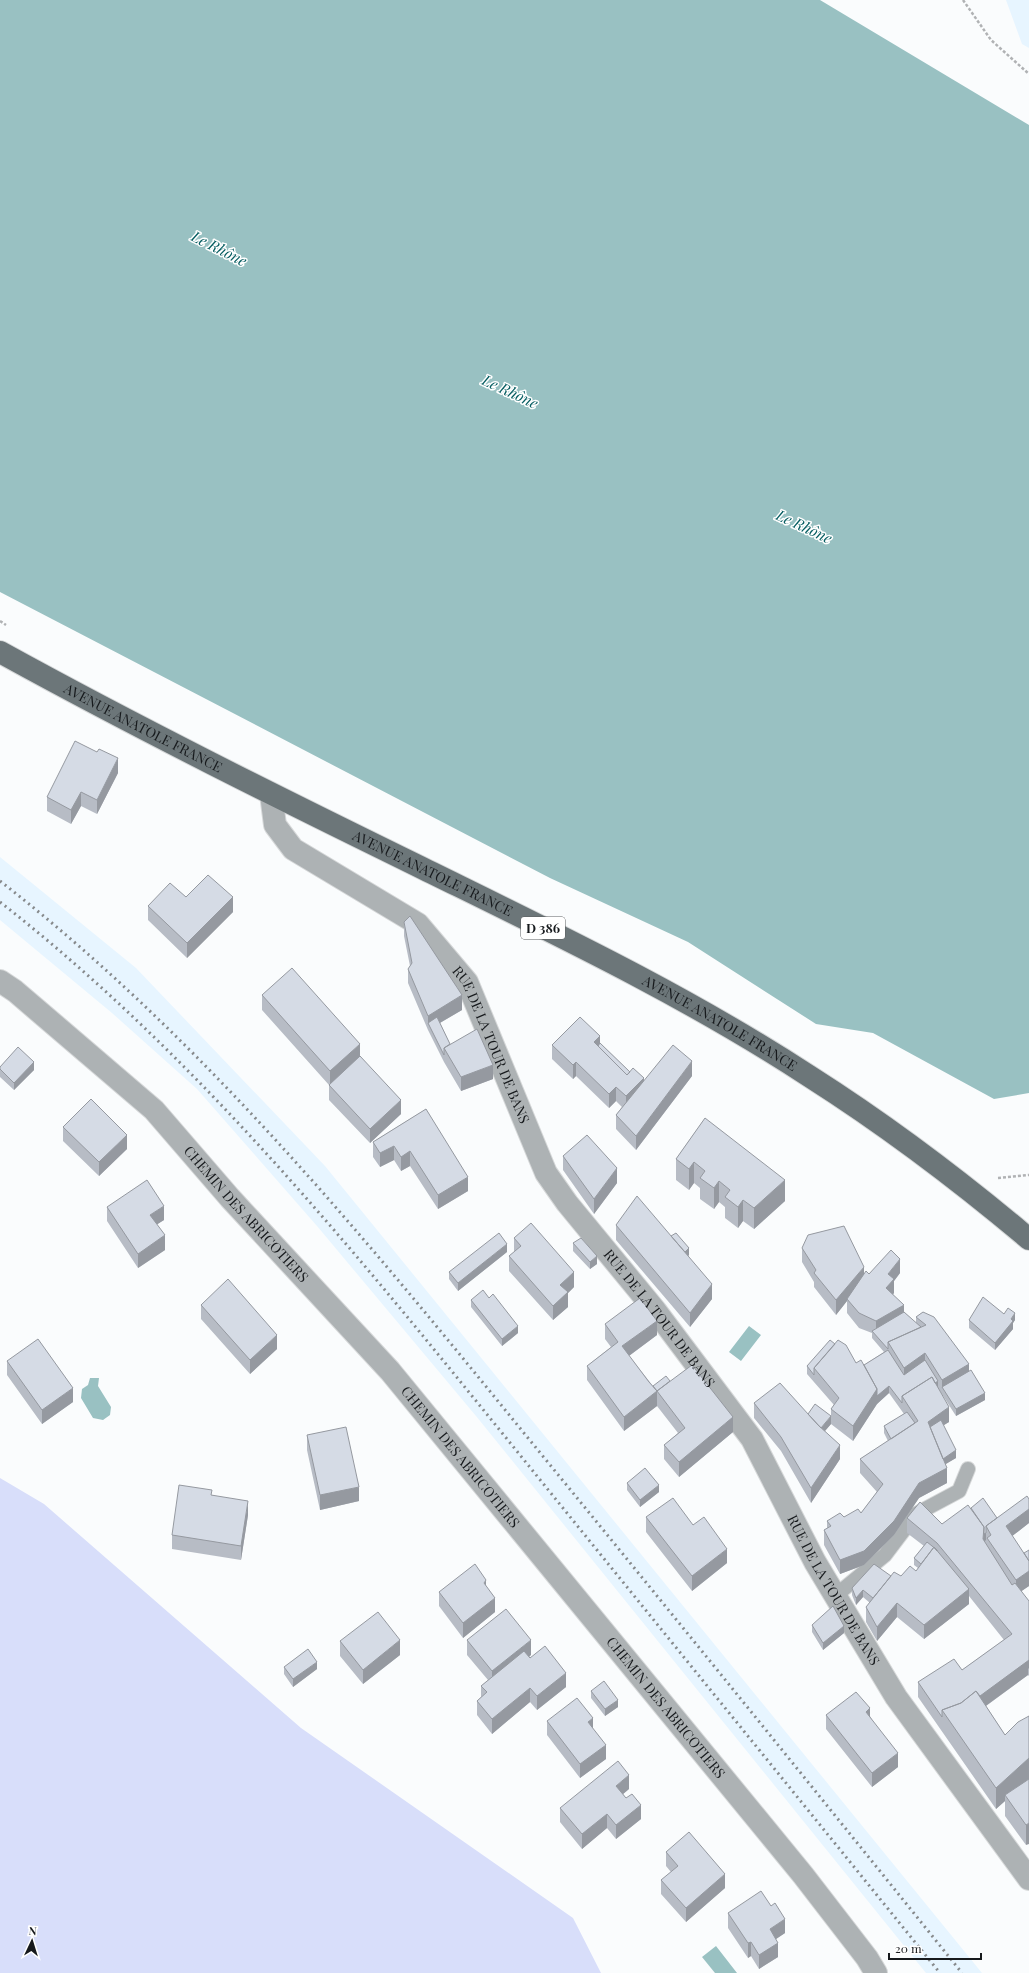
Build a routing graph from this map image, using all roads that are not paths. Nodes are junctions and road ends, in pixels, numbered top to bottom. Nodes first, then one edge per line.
1 (0, 652) edge
2 (271, 794) junction
3 (0, 982) edge
4 (1029, 1239) edge
5 (968, 1469) dead end
6 (835, 1596) junction
7 (1029, 1879) edge
8 (876, 1973) edge

1 - 2 main road, AVENUE ANATOLE FRANCE / D 386
2 - 4 main road, AVENUE ANATOLE FRANCE / D 386
2 - 6 street, RUE DE LA TOUR DE BANS
3 - 8 street, CHEMIN DES ABRICOTIERS
5 - 6 lane
6 - 7 street, RUE DE LA TOUR DE BANS

